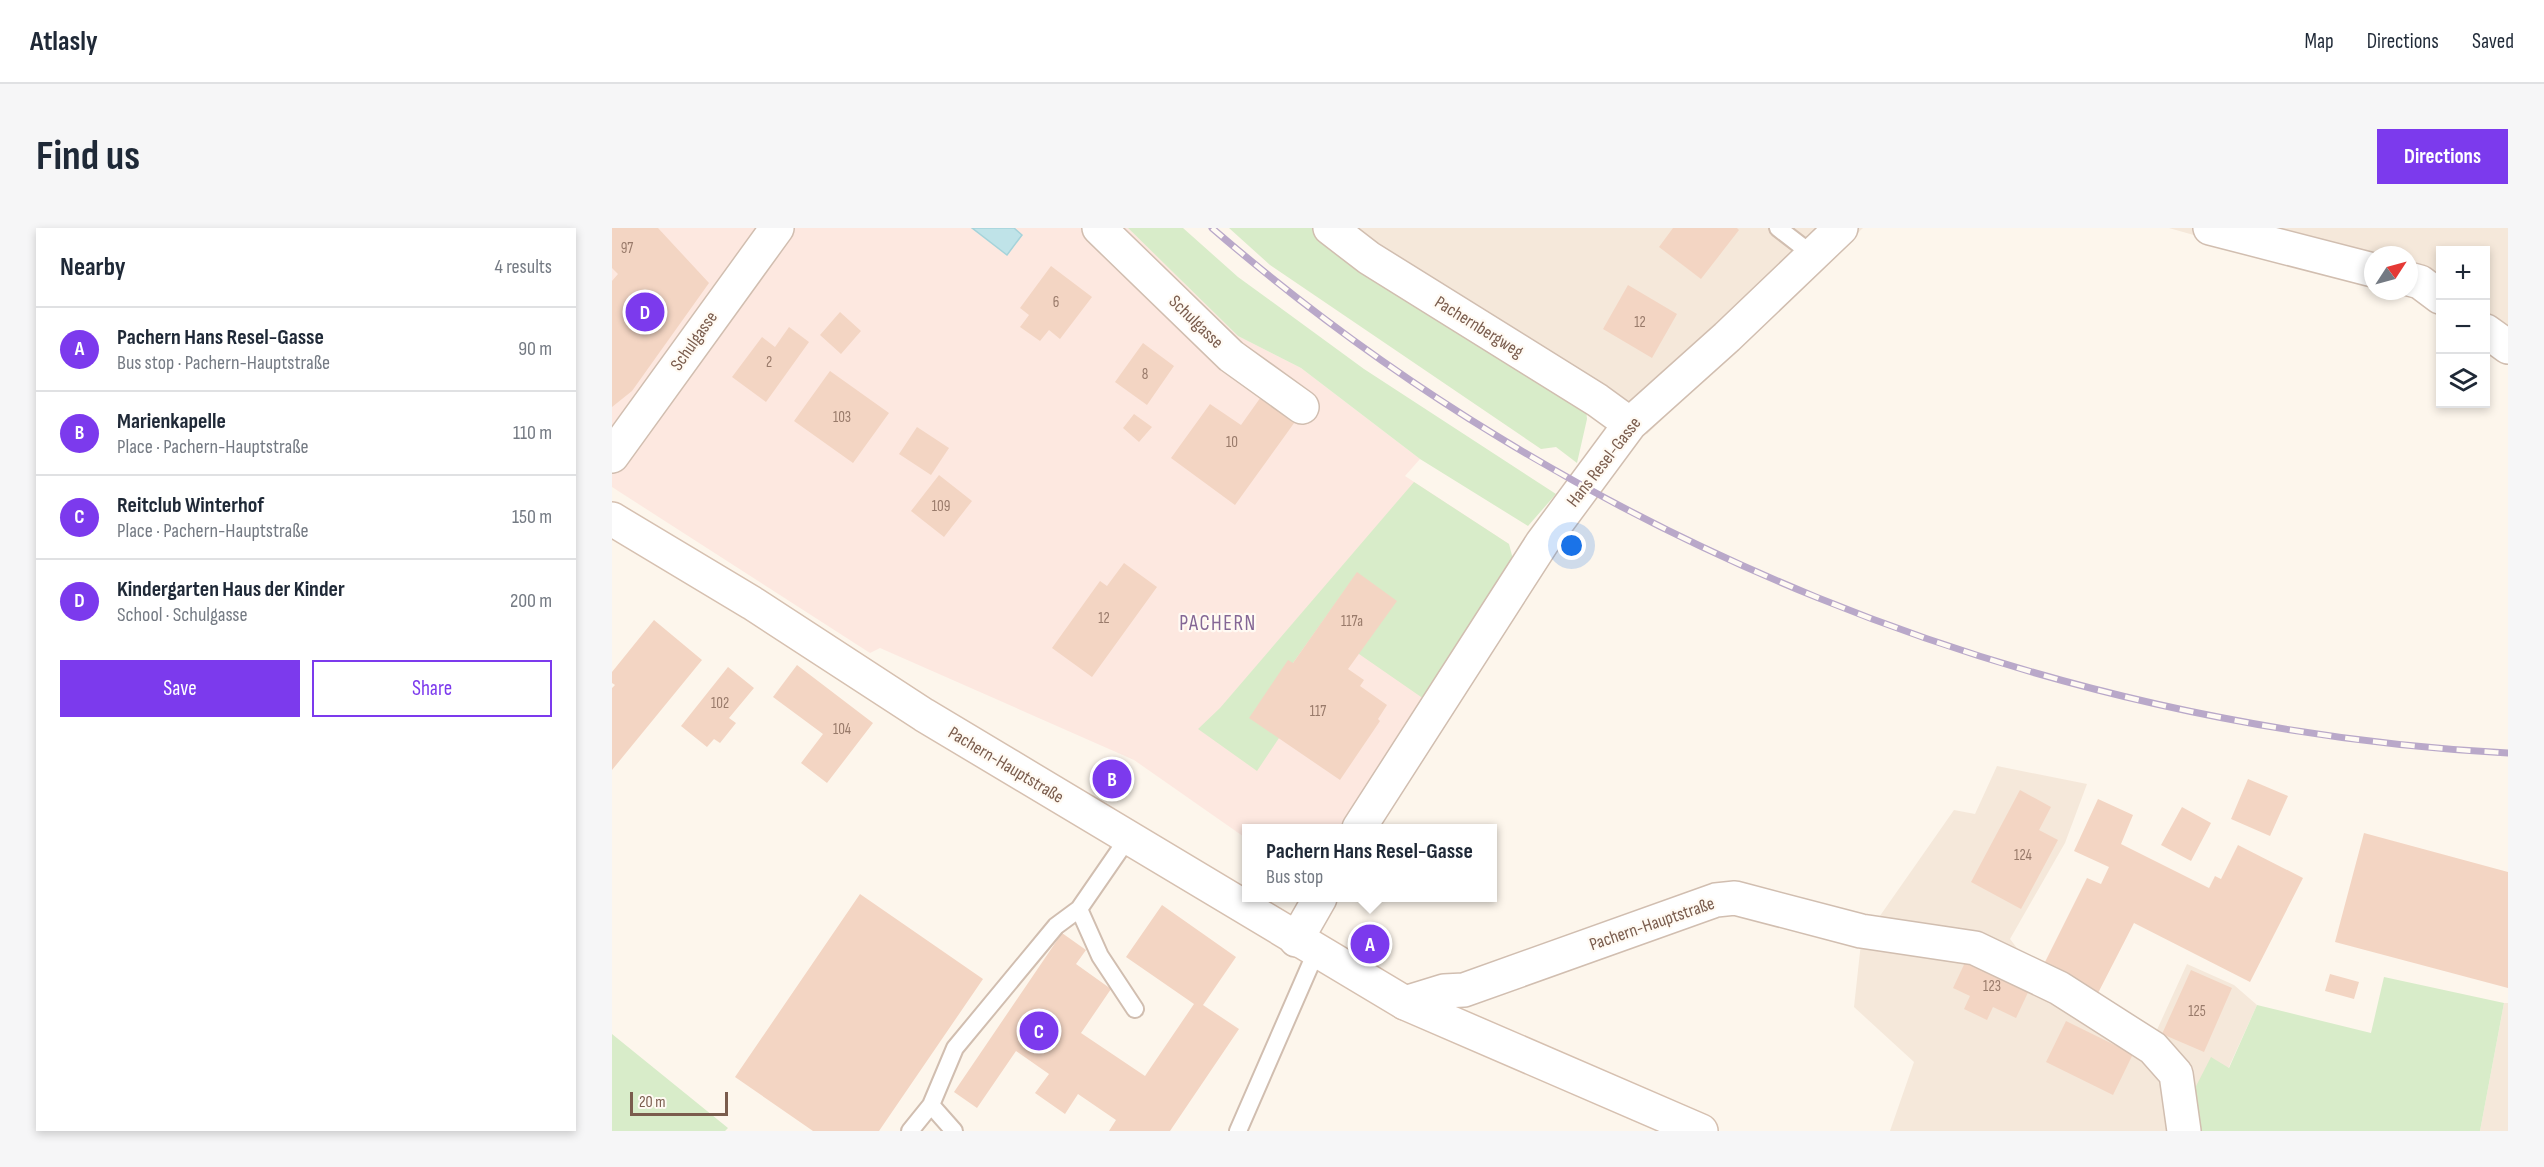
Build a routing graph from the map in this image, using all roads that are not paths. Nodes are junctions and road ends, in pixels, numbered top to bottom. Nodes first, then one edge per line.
1 (777, 228) edge
2 (1099, 228) edge
3 (1330, 228) edge
4 (1778, 228) edge
5 (1841, 228) edge
6 (2210, 228) edge
7 (1813, 255) junction
8 (2364, 268) edge
9 (2418, 281) edge
10 (2436, 294) edge
11 (2490, 334) edge
12 (2508, 348) edge
13 (1302, 407) dead end
14 (1630, 424) junction
15 (612, 456) edge
16 (612, 519) edge
17 (1361, 824) edge
18 (1128, 838) junction
19 (1319, 902) edge
20 (1079, 909) junction
21 (1306, 946) junction
22 (1404, 1004) junction
23 (1135, 1009) dead end
24 (931, 1105) junction
25 (910, 1131) edge
26 (954, 1131) edge
27 (1238, 1131) edge
28 (1701, 1131) edge
29 (2184, 1131) edge

1 - 15 street, Schulgasse
2 - 13 street, Schulgasse
3 - 14 street, Pachernbergweg
4 - 7 lane
5 - 7 street, Hans Resel-Gasse
6 - 8 street
7 - 14 street, Hans Resel-Gasse
9 - 10 street
11 - 12 street
14 - 17 street, Hans Resel-Gasse
16 - 18 street, Pachern-Hauptstraße
18 - 20 lane
18 - 21 street, Pachern-Hauptstraße
19 - 21 street
20 - 23 lane
20 - 24 lane
21 - 22 street, Pachern-Hauptstraße
21 - 27 lane
22 - 28 street, Pachern-Hauptstraße
22 - 29 street, Pachern-Hauptstraße
24 - 25 lane
24 - 26 lane

